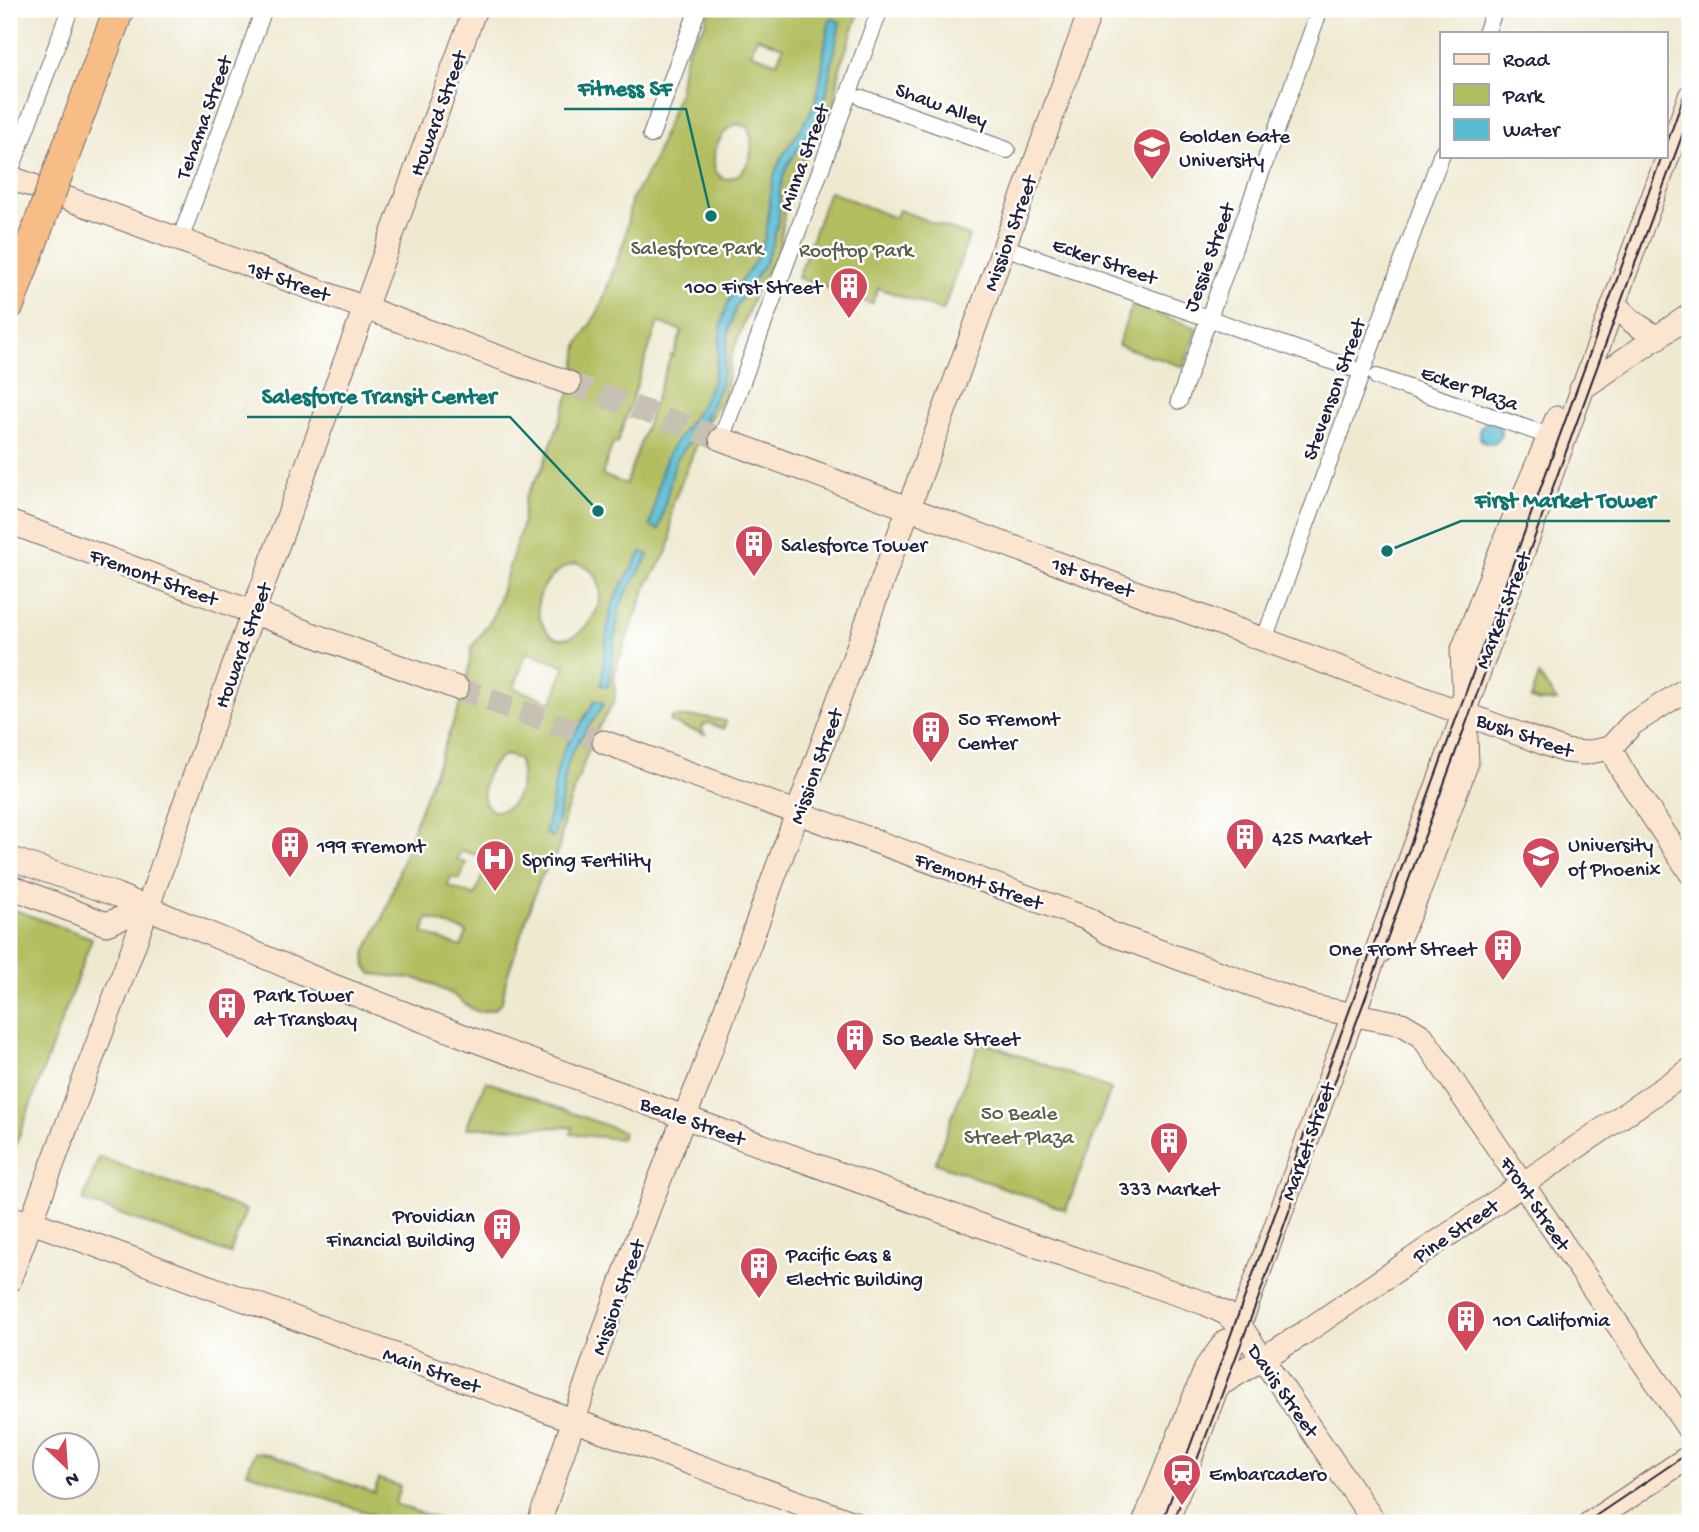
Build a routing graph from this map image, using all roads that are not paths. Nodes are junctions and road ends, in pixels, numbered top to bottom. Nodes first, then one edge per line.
1 (70, 9) edge
2 (119, 9) edge
3 (264, 9) edge
4 (475, 9) edge
5 (698, 9) edge
6 (880, 9) edge
7 (1091, 9) edge
8 (1320, 9) edge
9 (1495, 9) edge
10 (1486, 32) edge
11 (1690, 96) edge
12 (862, 98) dead end
13 (1690, 131) edge
14 (651, 135) dead end
15 (1007, 150) dead end
16 (1668, 157) edge
17 (1440, 158) edge
18 (1668, 158) edge
19 (9, 176) edge
20 (1652, 201) junction
21 (180, 240) junction
22 (1004, 247) junction
23 (1614, 304) junction
24 (9, 305) edge
25 (366, 309) junction
26 (1690, 316) edge
27 (1209, 318) junction
28 (1657, 338) junction
29 (1351, 368) dead end
30 (1377, 377) dead end
31 (569, 383) tunnel mouth
32 (1583, 388) junction
33 (1179, 401) dead end
34 (1549, 436) junction
35 (721, 439) joint
36 (909, 509) junction
37 (9, 522) edge
38 (253, 612) junction
39 (1264, 640) junction
40 (1690, 687) edge
41 (457, 688) tunnel mouth
42 (1464, 713) junction
43 (604, 742) tunnel mouth
44 (1610, 748) junction
45 (797, 813) junction
46 (9, 858) edge
47 (1690, 872) edge
48 (9, 886) edge
49 (148, 908) junction
50 (1354, 1014) junction
51 (1690, 1070) edge
52 (684, 1117) junction
53 (1523, 1183) junction
54 (9, 1218) edge
55 (32, 1222) junction
56 (9, 1281) edge
57 (1240, 1325) junction
58 (1262, 1358) junction
59 (1216, 1387) junction
60 (573, 1421) junction
61 (1690, 1431) edge
62 (1690, 1456) edge
63 (539, 1523) edge
64 (854, 1523) edge
65 (1144, 1523) edge
66 (1167, 1523) edge
67 (1375, 1523) edge
68 (1590, 1523) edge

1 - 19 street
2 - 24 highway, bridge
3 - 21 street, Tehama Street
4 - 25 street, Howard Street
5 - 14 street
6 - 35 street, Minna Street
7 - 22 street, Mission Street
8 - 27 street, Jessie Street
9 - 10 street
11 - 16 street, Market Street
12 - 15 street, Shaw Alley
13 - 20 street, Market Street
17 - 39 street, Stevenson Street
18 - 20 street, Market Street
19 - 21 street, 1st Street
20 - 23 street, Market Street
21 - 25 street, 1st Street
22 - 27 street, Ecker Street
22 - 36 street, Mission Street
23 - 28 street
23 - 32 street, Market Street
25 - 31 street, 1st Street
25 - 38 street, Howard Street
26 - 28 street
27 - 29 street, Ecker Street
27 - 33 street, Jessie Street
28 - 32 street
30 - 34 street, Ecker Plaza
32 - 34 street, Market Street
32 - 42 street, Market Street
34 - 42 street, Market Street
35 - 36 street, 1st Street
36 - 39 street, 1st Street
36 - 45 street, Mission Street
37 - 38 street, Fremont Street
38 - 41 street, Fremont Street
38 - 49 street, Howard Street
39 - 42 street, 1st Street
40 - 44 street
42 - 44 street, Bush Street
42 - 50 street, Market Street
43 - 45 street, Fremont Street
44 - 47 street
45 - 50 street, Fremont Street
45 - 52 street, Mission Street
46 - 49 street, Beale Street
48 - 49 street
49 - 52 street, Beale Street
49 - 55 street, Howard Street
50 - 53 street, Front Street
50 - 57 street, Market Street
51 - 53 street, Pine Street
52 - 57 street, Beale Street
52 - 60 street, Mission Street
53 - 58 street, Pine Street
53 - 61 street, Front Street
54 - 55 street, Main Street
55 - 56 street, Howard Street
55 - 60 street, Main Street
57 - 58 street, Davis Street
57 - 59 street, Market Street
57 - 65 street, Market Street
58 - 59 street, Pine Street
58 - 67 street, Davis Street
59 - 66 street, Market Street
60 - 63 street, Mission Street
60 - 64 street, Main Street
62 - 68 street

